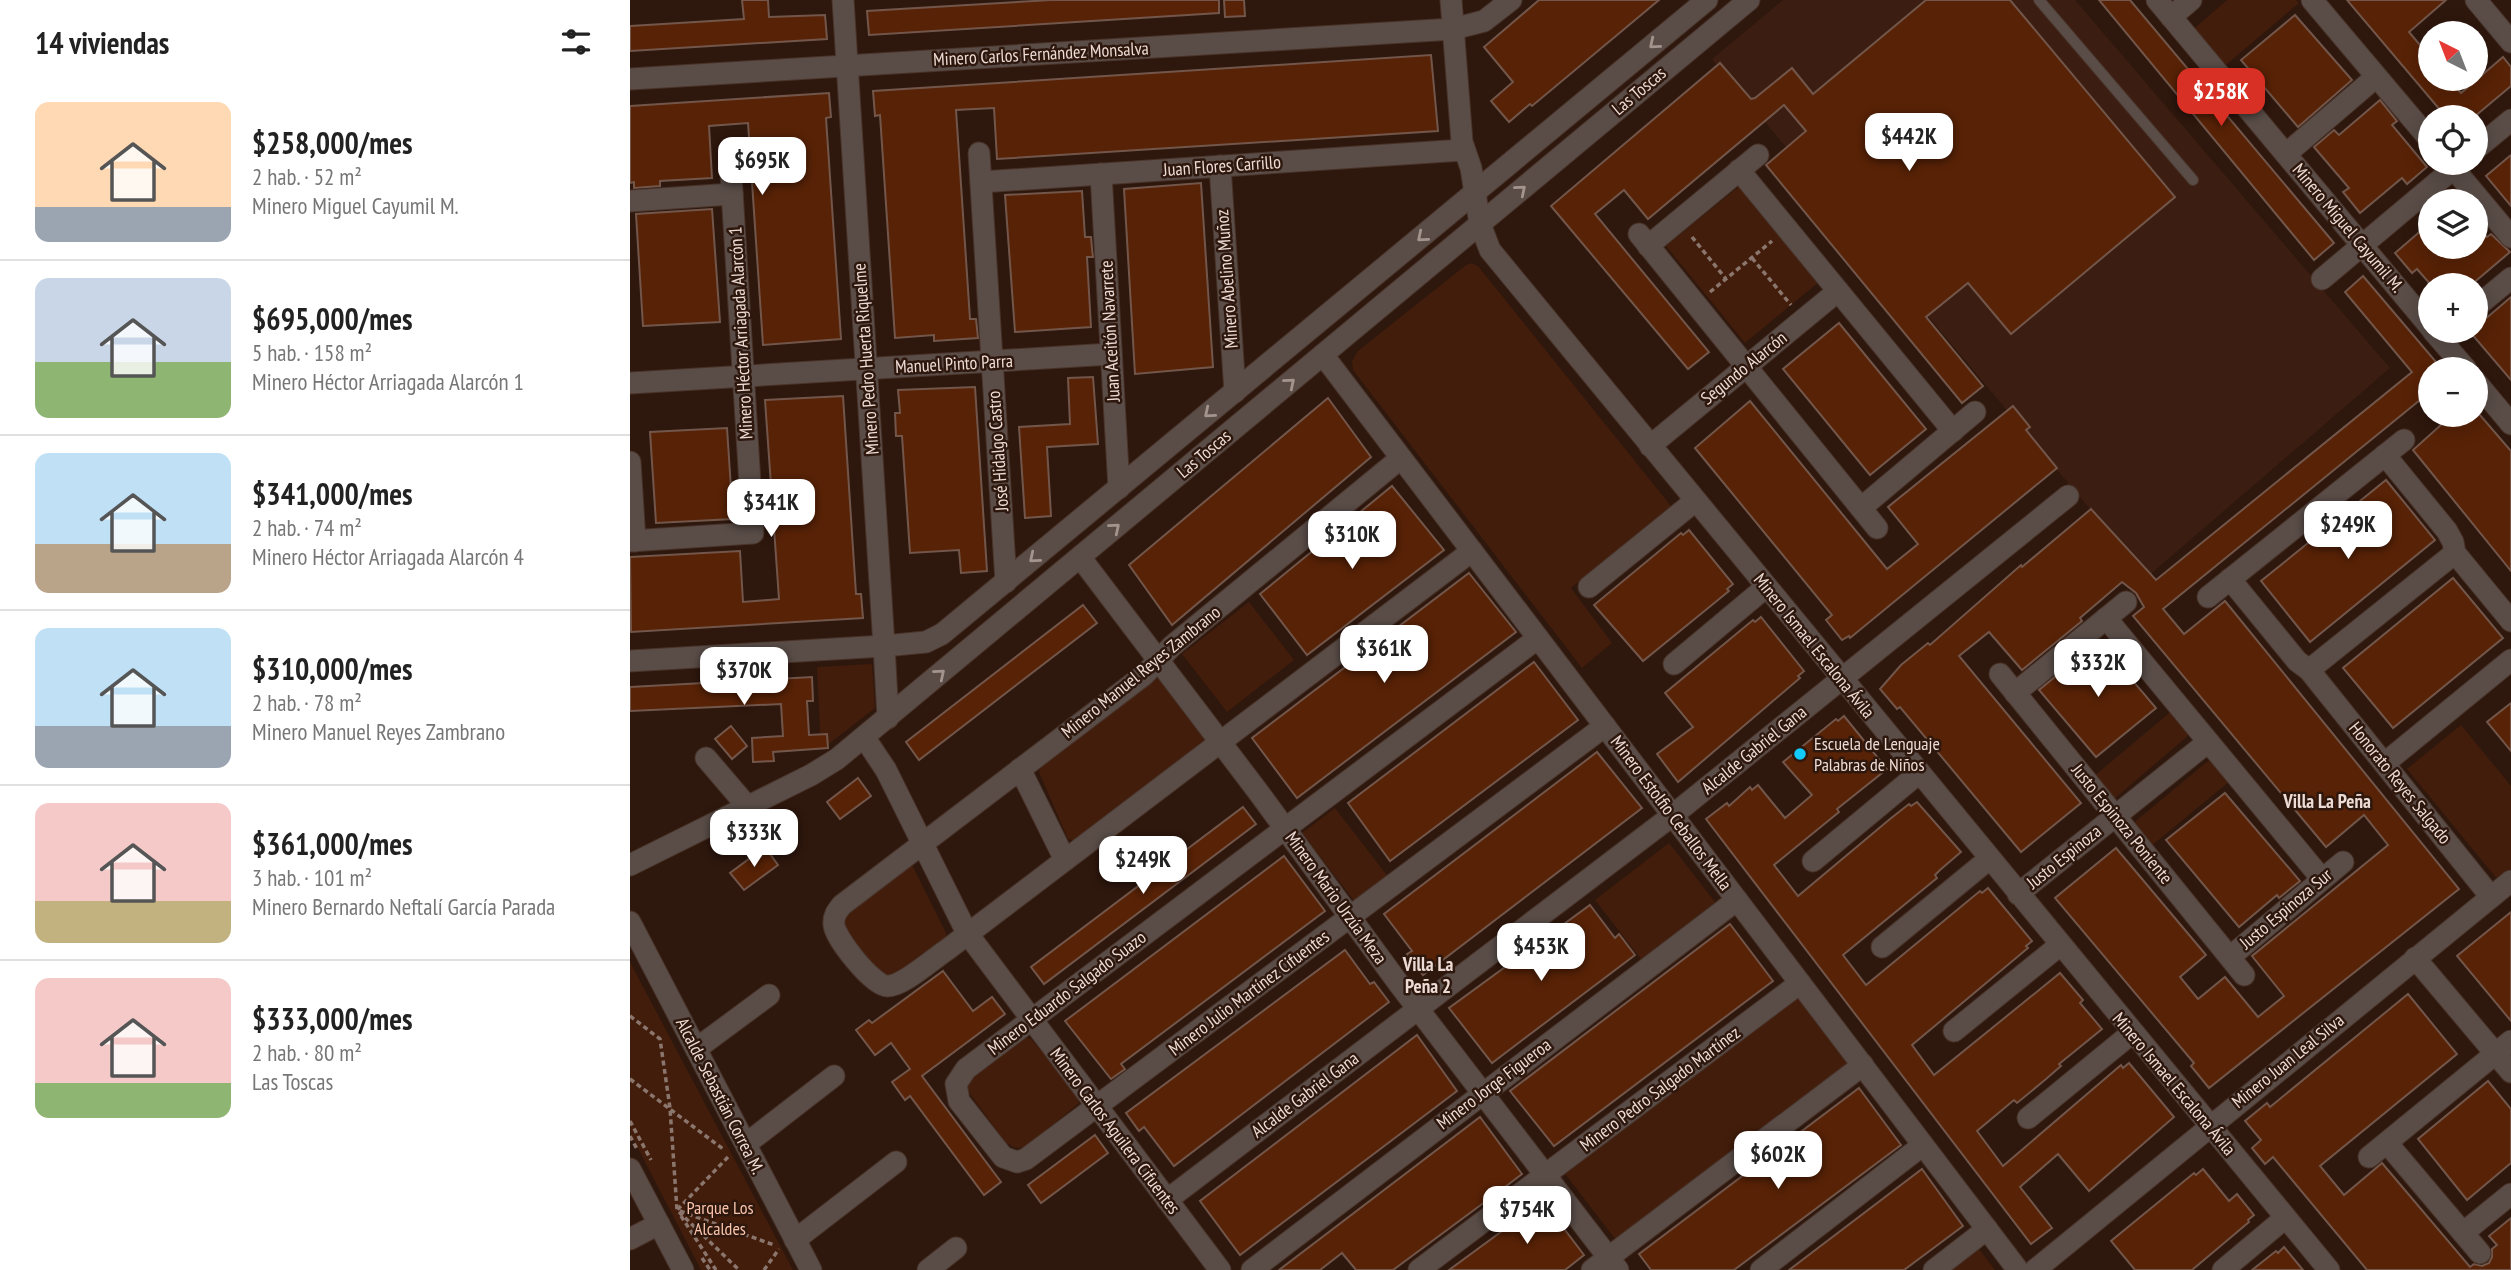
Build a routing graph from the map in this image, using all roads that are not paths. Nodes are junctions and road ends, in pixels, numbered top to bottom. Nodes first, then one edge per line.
1 (844, 0) edge
2 (1451, 0) edge
3 (1511, 0) edge
4 (1707, 0) edge
5 (1749, 0) edge
6 (2039, 0) edge
7 (2157, 0) edge
8 (2191, 0) edge
9 (2312, 0) edge
10 (2476, 0) edge
11 (2171, 17) junction
12 (1453, 29) junction
13 (2511, 42) edge
14 (848, 66) junction
15 (2376, 77) junction
16 (630, 79) edge
17 (2511, 120) edge
18 (2418, 126) edge
19 (2488, 139) edge
20 (1463, 150) junction
21 (979, 153) dead end
22 (2286, 154) junction
23 (1758, 155) dead end
24 (1220, 166) junction
25 (1739, 170) junction
26 (1101, 174) junction
27 (2442, 175) edge
28 (2462, 175) edge
29 (2193, 180) dead end
30 (981, 182) junction
31 (1475, 194) junction
32 (630, 201) edge
33 (1480, 224) junction
34 (2511, 237) edge
35 (2361, 245) junction
36 (2511, 278) edge
37 (2322, 279) dead end
38 (1838, 291) junction
39 (2488, 297) edge
40 (2418, 309) edge
41 (2446, 343) edge
42 (1111, 354) junction
43 (1323, 355) junction
44 (2457, 357) edge
45 (992, 361) junction
46 (1746, 366) junction
47 (867, 369) junction
48 (743, 376) junction
49 (630, 383) edge
50 (1235, 392) junction
51 (2488, 396) edge
52 (1975, 412) dead end
53 (2511, 424) edge
54 (1953, 431) junction
55 (2404, 440) dead end
56 (1650, 446) junction
57 (2385, 455) junction
58 (1401, 458) junction
59 (630, 461) edge
60 (1119, 488) junction
61 (2068, 496) dead end
62 (1695, 501) junction
63 (1861, 508) junction
64 (1877, 528) dead end
65 (632, 541) edge
66 (1472, 551) junction
67 (2455, 553) junction
68 (1080, 557) junction
69 (2231, 579) junction
70 (1006, 582) junction
71 (1589, 587) dead end
72 (1766, 587) junction
73 (2208, 597) dead end
74 (2126, 602) dead end
75 (2106, 618) junction
76 (2511, 621) edge
77 (1538, 638) junction
78 (884, 646) junction
79 (1158, 660) junction
80 (2511, 660) edge
81 (630, 661) edge
82 (1674, 664) dead end
83 (2309, 670) junction
84 (2000, 674) dead end
85 (1841, 679) junction
86 (2015, 693) junction
87 (888, 718) junction
88 (1605, 726) junction
89 (864, 737) junction
90 (1222, 742) junction
91 (2208, 742) junction
92 (706, 758) dead end
93 (2385, 763) junction
94 (1020, 769) junction
95 (1919, 773) junction
96 (747, 806) junction
97 (1673, 815) junction
98 (2115, 816) junction
99 (1285, 828) junction
100 (922, 844) junction
101 (1989, 859) junction
102 (1065, 860) junction
103 (1813, 861) dead end
104 (2343, 862) dead end
105 (630, 865) edge
106 (2322, 879) junction
107 (2511, 881) edge
108 (2018, 894) junction
109 (2491, 897) junction
110 (1737, 900) junction
111 (1350, 918) junction
112 (630, 922) edge
113 (967, 933) junction
114 (2060, 945) junction
115 (1882, 947) dead end
116 (2230, 957) junction
117 (2415, 958) junction
118 (2244, 975) dead end
119 (1800, 983) junction
120 (768, 995) dead end
121 (1418, 1009) junction
122 (1031, 1020) junction
123 (1954, 1031) dead end
124 (2132, 1033) junction
125 (2503, 1047) edge
126 (696, 1049) junction
127 (1863, 1065) junction
128 (2511, 1072) edge
129 (834, 1076) dead end
130 (1482, 1093) junction
131 (1097, 1106) junction
132 (2028, 1118) dead end
133 (2208, 1126) junction
134 (2387, 1143) junction
135 (1923, 1145) junction
136 (738, 1149) junction
137 (2369, 1157) dead end
138 (1026, 1159) joint
139 (896, 1162) dead end
140 (630, 1169) edge
141 (1545, 1175) junction
142 (2511, 1194) edge
143 (1167, 1200) junction
144 (2285, 1218) junction
145 (659, 1224) junction
146 (1987, 1229) junction
147 (2463, 1233) junction
148 (630, 1239) edge
149 (787, 1244) junction
150 (956, 1248) dead end
151 (2480, 1253) dead end
152 (1606, 1266) edge
153 (684, 1270) edge
154 (811, 1270) edge
155 (928, 1270) edge
156 (1220, 1270) edge
157 (1252, 1270) edge
158 (1419, 1270) edge
159 (1761, 1270) edge
160 (1934, 1270) edge
161 (2018, 1270) edge
162 (2035, 1270) edge
163 (2223, 1270) edge
164 (2329, 1270) edge

1 - 14 street, Minero Pedro Huerta Riquelme
2 - 12 street, Minero Ismael Escalona Ávila
3 - 12 street, Minero Carlos Fernández Monsalva
4 -> 31 street, Las Toscas
33 -> 5 street, Las Toscas
6 - 29 lane
7 - 11 street, Minero Miguel Cayumil M.
8 - 11 street
9 - 15 street
10 - 13 street
11 - 22 street, Minero Miguel Cayumil M.
12 - 14 street, Minero Carlos Fernández Monsalva
12 - 20 street, Minero Ismael Escalona Ávila
14 - 16 street, Minero Carlos Fernández Monsalva
14 - 47 street, Minero Pedro Huerta Riquelme
15 - 18 street
15 - 22 street
17 - 19 street
20 - 24 street, Juan Flores Carrillo
20 - 31 street, Minero Ismael Escalona Ávila
21 - 30 street, José Hidalgo Castro
22 - 35 street, Minero Miguel Cayumil M.
23 - 25 street
24 - 26 street, Juan Flores Carrillo
24 - 50 street, Minero Abelino Muñoz
25 - 38 street
25 - 46 street
26 - 30 street, Juan Flores Carrillo
26 - 42 street, Juan Aceitón Navarrete
27 - 35 street
28 - 34 street
30 - 45 street, José Hidalgo Castro
31 - 33 street, Minero Ismael Escalona Ávila
31 -> 50 street, Las Toscas
32 - 48 street, Minero Héctor Arriagada Alarcón 1
33 - 43 street, Las Toscas
33 - 56 street, Minero Ismael Escalona Ávila
35 - 37 street
35 - 40 street, Minero Miguel Cayumil M.
36 - 39 street
38 - 46 street, Segundo Alarcón
38 - 54 street
41 - 44 street, Minero Miguel Cayumil M.
42 - 45 street, Manuel Pinto Parra
42 - 60 street, Juan Aceitón Navarrete
43 - 58 street, Minero Estolfio Ceballos Mella
68 -> 43 street, Las Toscas
45 - 47 street, Manuel Pinto Parra
45 - 70 street, José Hidalgo Castro
46 - 56 street, Segundo Alarcón
46 - 63 street
47 - 48 street, Manuel Pinto Parra
47 - 78 street, Minero Pedro Huerta Riquelme
48 - 49 street, Manuel Pinto Parra
48 - 65 street, Minero Héctor Arriagada Alarcón 1
50 -> 60 street, Las Toscas
51 - 53 street
52 - 54 street
54 - 63 street
55 - 57 street
56 - 62 street, Minero Ismael Escalona Ávila
57 - 67 street
57 - 69 street
58 - 66 street, Minero Estolfio Ceballos Mella
58 - 79 street, Minero Manuel Reyes Zambrano
59 - 65 street
60 -> 70 street, Las Toscas
61 - 85 street, Alcalde Gabriel Gana
62 - 71 street
62 - 72 street, Minero Ismael Escalona Ávila
63 - 64 street
66 - 77 street, Minero Estolfio Ceballos Mella
66 - 90 street
67 - 76 street
67 - 83 street
68 - 79 street, Minero Mario Urzúa Meza
87 -> 68 street, Las Toscas
69 - 73 street
69 - 83 street, Honorato Reyes Salgado
70 - 78 street, Las Toscas
72 - 82 street
72 - 85 street, Minero Ismael Escalona Ávila
74 - 75 street
75 - 86 street
75 - 91 street
77 - 88 street, Minero Estolfio Ceballos Mella
77 - 99 street, Minero Eduardo Salgado Suazo
78 - 81 street, Las Toscas
78 - 87 street, Minero Pedro Huerta Riquelme
79 - 90 street, Minero Mario Urzúa Meza
79 - 94 street, Minero Manuel Reyes Zambrano
80 - 93 street
83 - 93 street, Honorato Reyes Salgado
84 - 86 street, Justo Espinoza Poniente
85 - 95 street, Minero Ismael Escalona Ávila
85 - 97 street, Alcalde Gabriel Gana
86 - 98 street, Justo Espinoza Poniente
87 - 89 street, Las Toscas
88 - 97 street, Minero Estolfio Ceballos Mella
88 - 111 street, Minero Julio Martínez Cifuentes
89 - 96 street, Las Toscas
89 - 100 street, Minero Carlos Aguilera Cifuentes
90 - 99 street, Minero Mario Urzúa Meza
90 - 102 street
91 - 98 street, Justo Espinoza
91 - 106 street
92 - 96 street
93 - 109 street, Honorato Reyes Salgado
94 - 100 street, Minero Manuel Reyes Zambrano
94 - 102 street
95 - 101 street, Minero Ismael Escalona Ávila
95 - 103 street
96 - 105 street, Las Toscas
97 - 110 street, Minero Estolfio Ceballos Mella
97 - 121 street, Alcalde Gabriel Gana
98 - 108 street, Justo Espinoza
98 - 116 street, Justo Espinoza Poniente
99 - 111 street, Minero Mario Urzúa Meza
99 - 122 street, Minero Eduardo Salgado Suazo
100 - 113 street, Minero Carlos Aguilera Cifuentes
100 - 113 street, Minero Manuel Reyes Zambrano
101 - 108 street, Minero Ismael Escalona Ávila
101 - 115 street
102 - 113 street
104 - 106 street, Justo Espinoza Sur
106 - 116 street, Justo Espinoza Sur
107 - 109 street, Minero Juan Leal Silva
108 - 114 street, Minero Ismael Escalona Ávila
109 - 117 street, Minero Juan Leal Silva
110 - 119 street, Minero Estolfio Ceballos Mella
110 - 130 street, Minero Jorge Figueroa
111 - 121 street, Minero Mario Urzúa Meza
111 - 131 street, Minero Julio Martínez Cifuentes
112 - 126 street, Alcalde Sebastián Correa M.
113 - 122 street, Minero Carlos Aguilera Cifuentes
114 - 123 street
114 - 124 street, Minero Ismael Escalona Ávila
116 - 118 street, Justo Espinoza Poniente
117 - 125 street
117 - 133 street, Minero Juan Leal Silva
119 - 127 street, Minero Estolfio Ceballos Mella
119 - 141 street, Minero Pedro Salgado Martínez
120 - 126 street
121 - 130 street, Minero Mario Urzúa Meza
121 - 143 street, Alcalde Gabriel Gana
122 - 131 street, Minero Carlos Aguilera Cifuentes
122 - 138 street, Minero Eduardo Salgado Suazo
124 - 132 street
124 - 133 street, Minero Ismael Escalona Ávila
125 - 128 street
125 - 134 street
126 - 136 street, Alcalde Sebastián Correa M.
127 - 135 street, Minero Estolfio Ceballos Mella
127 - 152 street
129 - 136 street
130 - 141 street, Minero Mario Urzúa Meza
130 - 157 street, Minero Jorge Figueroa
131 - 138 street, Minero Julio Martínez Cifuentes
131 - 143 street, Minero Carlos Aguilera Cifuentes
133 - 144 street, Minero Ismael Escalona Ávila
133 - 162 street, Minero Juan Leal Silva
134 - 137 street
134 - 147 street
135 - 146 street, Minero Estolfio Ceballos Mella
135 - 159 street
136 - 149 street, Alcalde Sebastián Correa M.
139 - 149 street
140 - 145 street
141 - 152 street, Minero Mario Urzúa Meza
141 - 158 street, Minero Pedro Salgado Martínez
142 - 147 street
143 - 156 street, Minero Carlos Aguilera Cifuentes
144 - 163 street
144 - 164 street, Minero Ismael Escalona Ávila
145 - 148 street
145 - 153 street
146 - 160 street
146 - 161 street, Minero Estolfio Ceballos Mella
147 - 151 street
149 - 154 street, Alcalde Sebastián Correa M.
150 - 155 street

